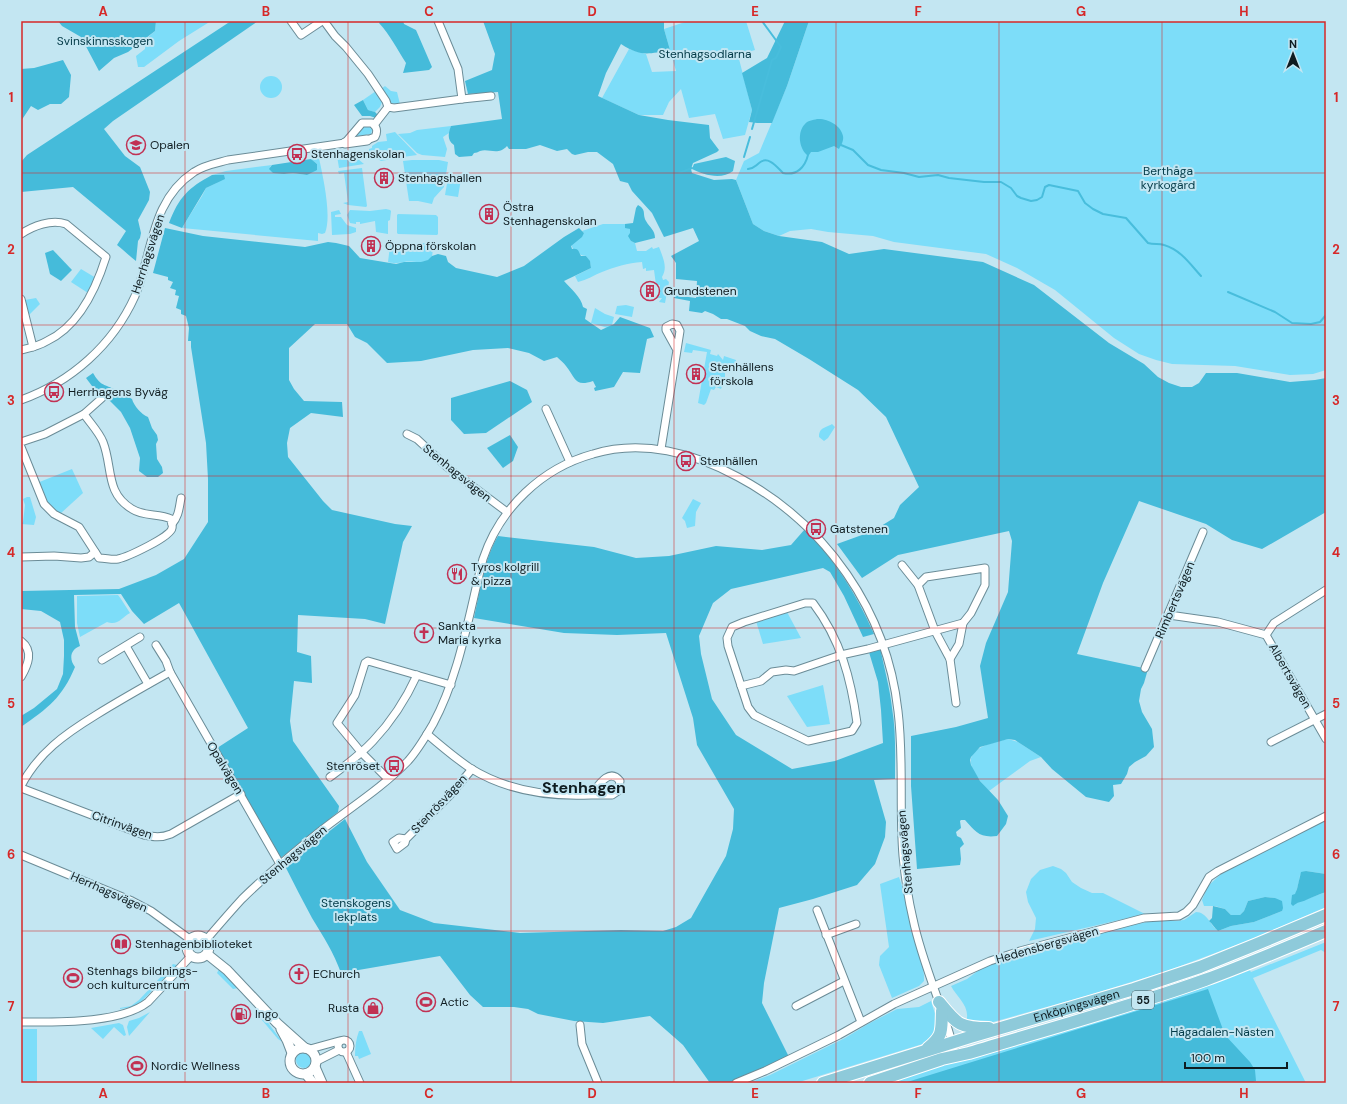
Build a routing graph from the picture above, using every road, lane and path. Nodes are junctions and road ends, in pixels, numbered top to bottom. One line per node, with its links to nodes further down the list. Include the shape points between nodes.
1 (291, 21): 2 (street, via 301,36)
2 (323, 21): 6 (street, via 368,74)
3 (438, 21): 5 (street, via 458,69)
4 (491, 96): 5 (street)
5 (462, 99): 6 (street)
6 (388, 107): 7 (street, Herrhagsvägen)
7 (374, 125): 8 (street, Herrhagsvägen, via 377,134); 9 (street, via 369,122 362,123)
8 (367, 140): 9 (street, Herrhagsvägen)
9 (345, 143): 16 (street, Herrhagsvägen, via 228,160 200,168 187,177 160,212 138,286 126,313 115,329 102,346 75,371 45,391)
10 (21, 234): 12 (street, via 38,225 60,222 66,224 106,257 92,291 75,319 56,336)
11 (21, 299): 12 (street)
12 (33, 346): 13 (street)
13 (21, 350)
14 (677, 350): 22 (street)
15 (102, 398): 18 (street)
16 (21, 400)
17 (546, 408): 23 (street)
18 (84, 414): 20 (street, via 45,434); 26 (street, via 102,440 112,484 120,499 133,510 142,514 166,517 171,519)
19 (407, 434): 25 (street, Stenhagsvägen, via 417,439 448,467)
20 (21, 442)
21 (21, 447): 28 (street, via 44,504 54,514 79,527)
22 (661, 449): 23 (street, Stenhagsvägen, via 612,450); 40 (street, Stenhagsvägen, via 731,473 784,506 821,540 835,557 856,589)
23 (570, 462): 25 (street, Stenhagsvägen, via 534,484)
24 (181, 498): 26 (street, via 179,512)
25 (507, 512): 50 (street, Stenhagsvägen, via 487,544 482,558)
26 (172, 524): 28 (street, via 170,533 124,558 100,558)
27 (1204, 532): 33 (street, Rimbertsvägen)
28 (95, 552): 29 (street, via 89,557 81,558)
29 (21, 557)
30 (902, 565): 31 (street)
31 (918, 585): 34 (street, via 926,577 985,568 985,585); 35 (street)
32 (1326, 590): 36 (street, via 1274,624)
33 (1169, 615): 36 (street, via 1218,622); 45 (street, Rimbertsvägen)
34 (963, 623): 35 (street); 43 (street, via 959,644)
35 (935, 631): 40 (street); 43 (street)
36 (1266, 635): 54 (street, Albertsvägen)
37 (140, 637): 41 (street)
38 (21, 641): 48 (street, via 28,649 29,657)
39 (156, 645): 46 (street, Opalvägen)
40 (884, 645): 42 (street); 79 (street, Stenhagsvägen, via 898,710 902,835 907,886 913,919)
41 (126, 646): 44 (street); 49 (street)
42 (841, 655): 51 (street, via 794,671 772,672 761,681); 51 (street, via 834,635 813,603 786,608 732,627 727,638 728,646); 51 (street, via 850,679 857,723 852,731 808,741 754,714 748,707)
43 (950, 658): 52 (street)
44 (102, 660)
45 (1145, 668)
46 (170, 672): 49 (street); 63 (street, Opalvägen)
47 (417, 675): 50 (street); 58 (street, via 393,717); 58 (street, via 365,663 355,695 337,723)
48 (21, 677)
49 (148, 684): 62 (street, via 62,737 39,758)
50 (451, 685): 55 (street, Stenhagsvägen)
51 (741, 686)
52 (956, 703)
53 (1326, 714): 54 (street)
54 (1316, 720): 56 (street, Albertsvägen); 57 (street)
55 (426, 734): 59 (street, Stenrösvägen); 61 (street, Stenhagsvägen, via 408,761)
56 (1326, 739)
57 (1271, 742)
58 (361, 752): 60 (street); 61 (street)
59 (472, 769): 64 (street, Stenrösvägen, via 505,785 528,791 551,795); 66 (street, Stenrösvägen)
60 (330, 777)
61 (388, 780): 68 (street, Stenhagsvägen)
62 (21, 787): 63 (street, Citrinvägen, via 156,838 171,834)
63 (241, 794): 68 (street, Opalvägen)
64 (591, 795)
65 (1326, 816): 79 (street, Hedensbergsvägen, via 1209,877 1193,905 1179,916 1144,918 1020,951 990,961)
66 (406, 839)
67 (21, 855): 74 (street, Herrhagsvägen, via 132,900)
68 (280, 864): 75 (street, Stenhagsvägen, via 242,899)
69 (817, 910): 73 (street)
70 (1326, 915): 86 (main road, Enköpingsvägen / 55, via 1200,967)
71 (856, 924): 73 (street)
72 (1326, 931): 93 (main road, Enköpingsvägen / 55, via 1204,980)
73 (826, 935): 78 (street)
74 (191, 940): 75 (street, via 200,937); 77 (street, via 188,946)
75 (206, 940): 76 (street, via 209,948)
76 (207, 954): 77 (street, via 199,958); 84 (street, via 227,970)
77 (192, 956): 82 (street, via 140,1008 118,1015 82,1020)
78 (844, 981): 80 (street); 83 (street)
79 (934, 986): 81 (street, Stenhagsvägen); 83 (street, Hedensbergsvägen)
80 (796, 1006)
81 (941, 1006): 86 (main road, via 961,1025); 88 (street, Stenhagsvägen); 91 (main road, via 940,1035)
82 (21, 1022)
83 (861, 1022): 100 (street, Hedensbergsvägen, via 839,1035)
84 (278, 1023): 89 (street); 92 (street)
85 (580, 1025): 99 (street, via 582,1044)
86 (1002, 1028): 88 (main road, Enköpingsvägen / 55)
87 (339, 1041): 89 (street); 90 (street, via 338,1045); 90 (street, via 349,1042 349,1049)
88 (952, 1042): 91 (main road, Enköpingsvägen / 55); 93 (street, Stenhagsvägen)
89 (308, 1049): 92 (street, via 296,1049); 94 (street, via 315,1055)
90 (343, 1051): 94 (street); 98 (street)
91 (925, 1051): 101 (main road, Enköpingsvägen / 55)
92 (292, 1053): 95 (street, via 289,1062 293,1070 298,1074)
93 (956, 1055): 102 (main road, Enköpingsvägen / 55)
94 (316, 1064): 95 (street, via 312,1071); 97 (street)
95 (306, 1074): 96 (street)
96 (313, 1083)
97 (322, 1083)
98 (360, 1083)
99 (598, 1083)
100 (736, 1083)
101 (823, 1083)
102 (870, 1083)

